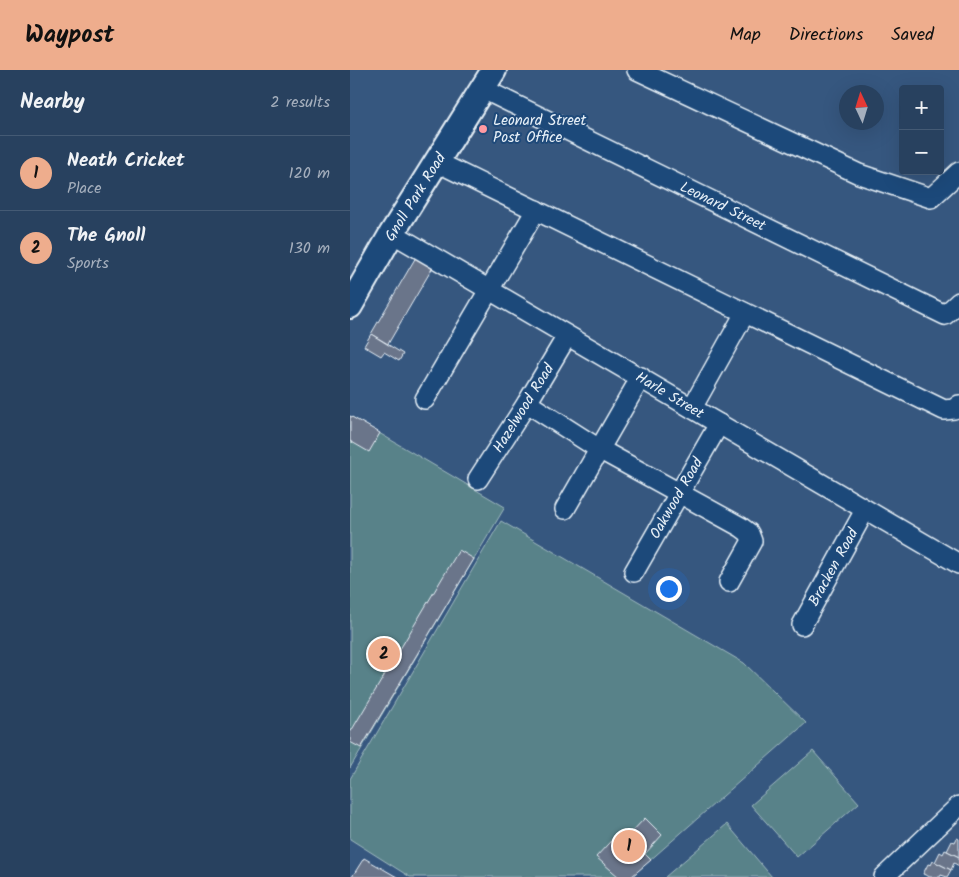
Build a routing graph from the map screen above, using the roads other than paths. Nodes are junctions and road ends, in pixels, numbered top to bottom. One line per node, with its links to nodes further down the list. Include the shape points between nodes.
1 (637, 70): 4 (street, via 859,174 931,198)
2 (488, 79): 3 (main road, Gnoll Park Road); 9 (street, Leonard Street, via 945,315)
3 (436, 162): 5 (street); 6 (main road, Gnoll Park Road)
4 (959, 172)
5 (536, 210): 7 (street); 10 (street)
6 (392, 234): 7 (street, Harle Street); 8 (main road, Gnoll Park Road)
7 (488, 290): 11 (street, Harle Street); 13 (street)
8 (354, 291)
9 (959, 302)
10 (745, 313): 15 (street, via 944,410 950,411); 16 (street)
11 (567, 336): 12 (street, Harle Street); 14 (street, Hazelwood Road)
12 (641, 378): 16 (street, Harle Street); 18 (street)
13 (425, 399)
14 (527, 403): 18 (street); 19 (street, Hazelwood Road)
15 (959, 405)
16 (692, 408): 17 (street, Harle Street)
17 (719, 424): 20 (street, Oakwood Road); 22 (street, Harle Street)
18 (598, 449): 20 (street); 21 (street)
19 (478, 479)
20 (679, 493): 24 (street, Oakwood Road); 25 (street, via 749,533 752,541)
21 (565, 508)
22 (865, 510): 23 (street, Harle Street); 26 (street, Bracken Road)
23 (955, 556)
24 (634, 572)
25 (729, 582)
26 (802, 625)
27 (959, 806): 28 (street)
28 (884, 877)

